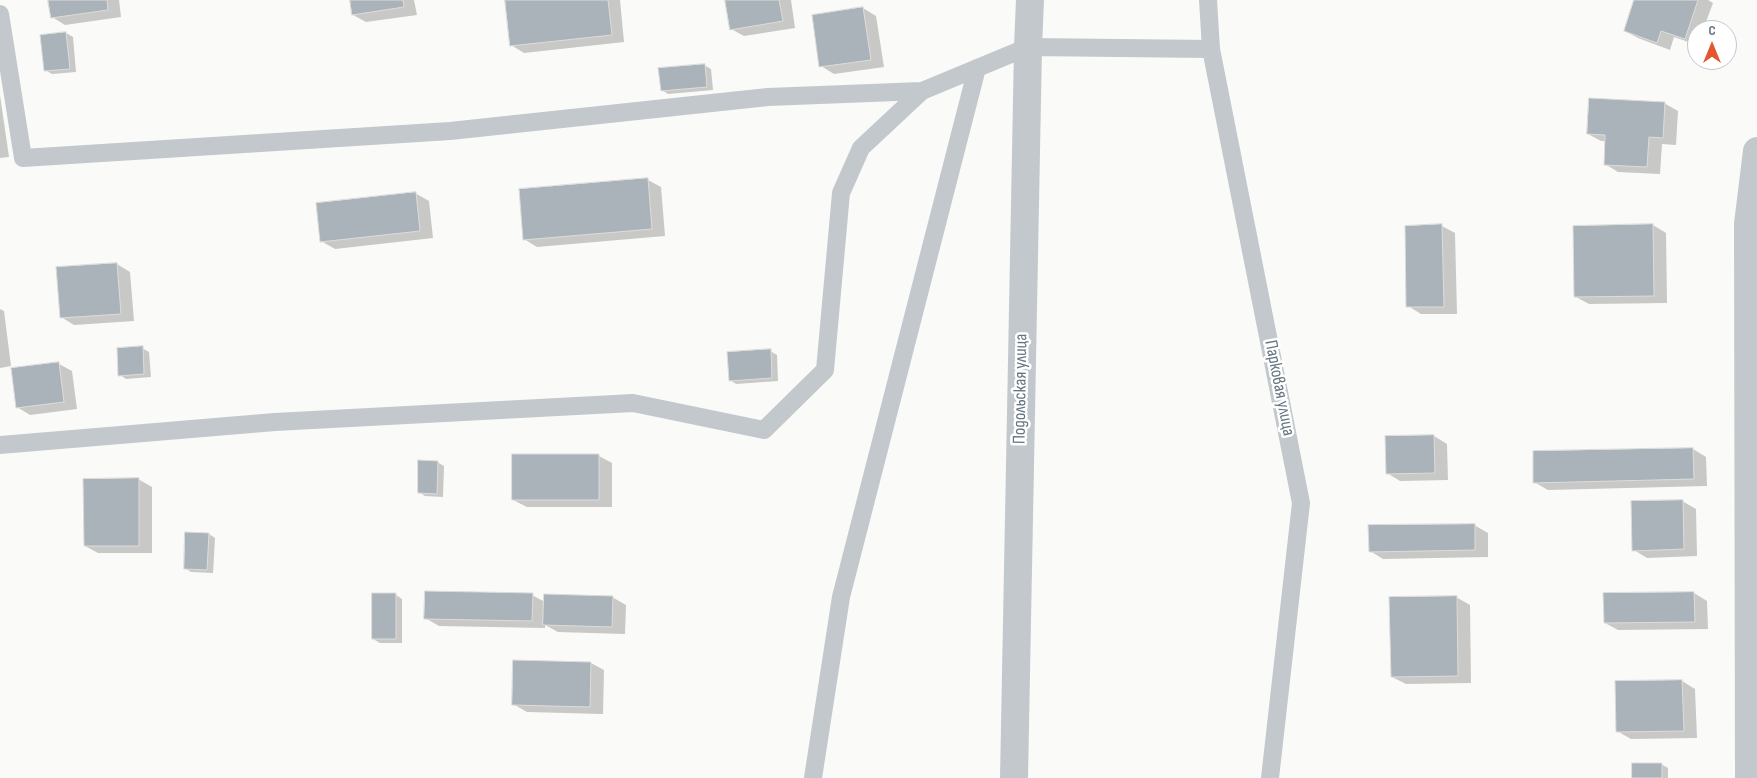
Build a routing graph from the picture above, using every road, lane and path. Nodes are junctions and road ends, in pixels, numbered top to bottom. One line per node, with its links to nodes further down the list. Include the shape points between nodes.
1 (1030, 0): 4 (street, Подольская улица)
2 (1208, 0): 5 (lane, Парковая улица)
3 (0, 14): 7 (lane, via 23,158 450,131 768,97)
4 (1028, 47): 5 (lane); 6 (lane); 11 (street, Подольская улица)
5 (1211, 49): 12 (lane, Парковая улица, via 1301,503)
6 (977, 68): 7 (lane); 10 (lane, via 841,596)
7 (922, 91): 9 (lane, via 862,148 841,193 825,370 764,430 633,403 275,422)
8 (1757, 151): 13 (street, via 1748,224)
9 (0, 445)
10 (814, 778)
11 (1014, 778)
12 (1270, 778)
13 (1749, 778)

